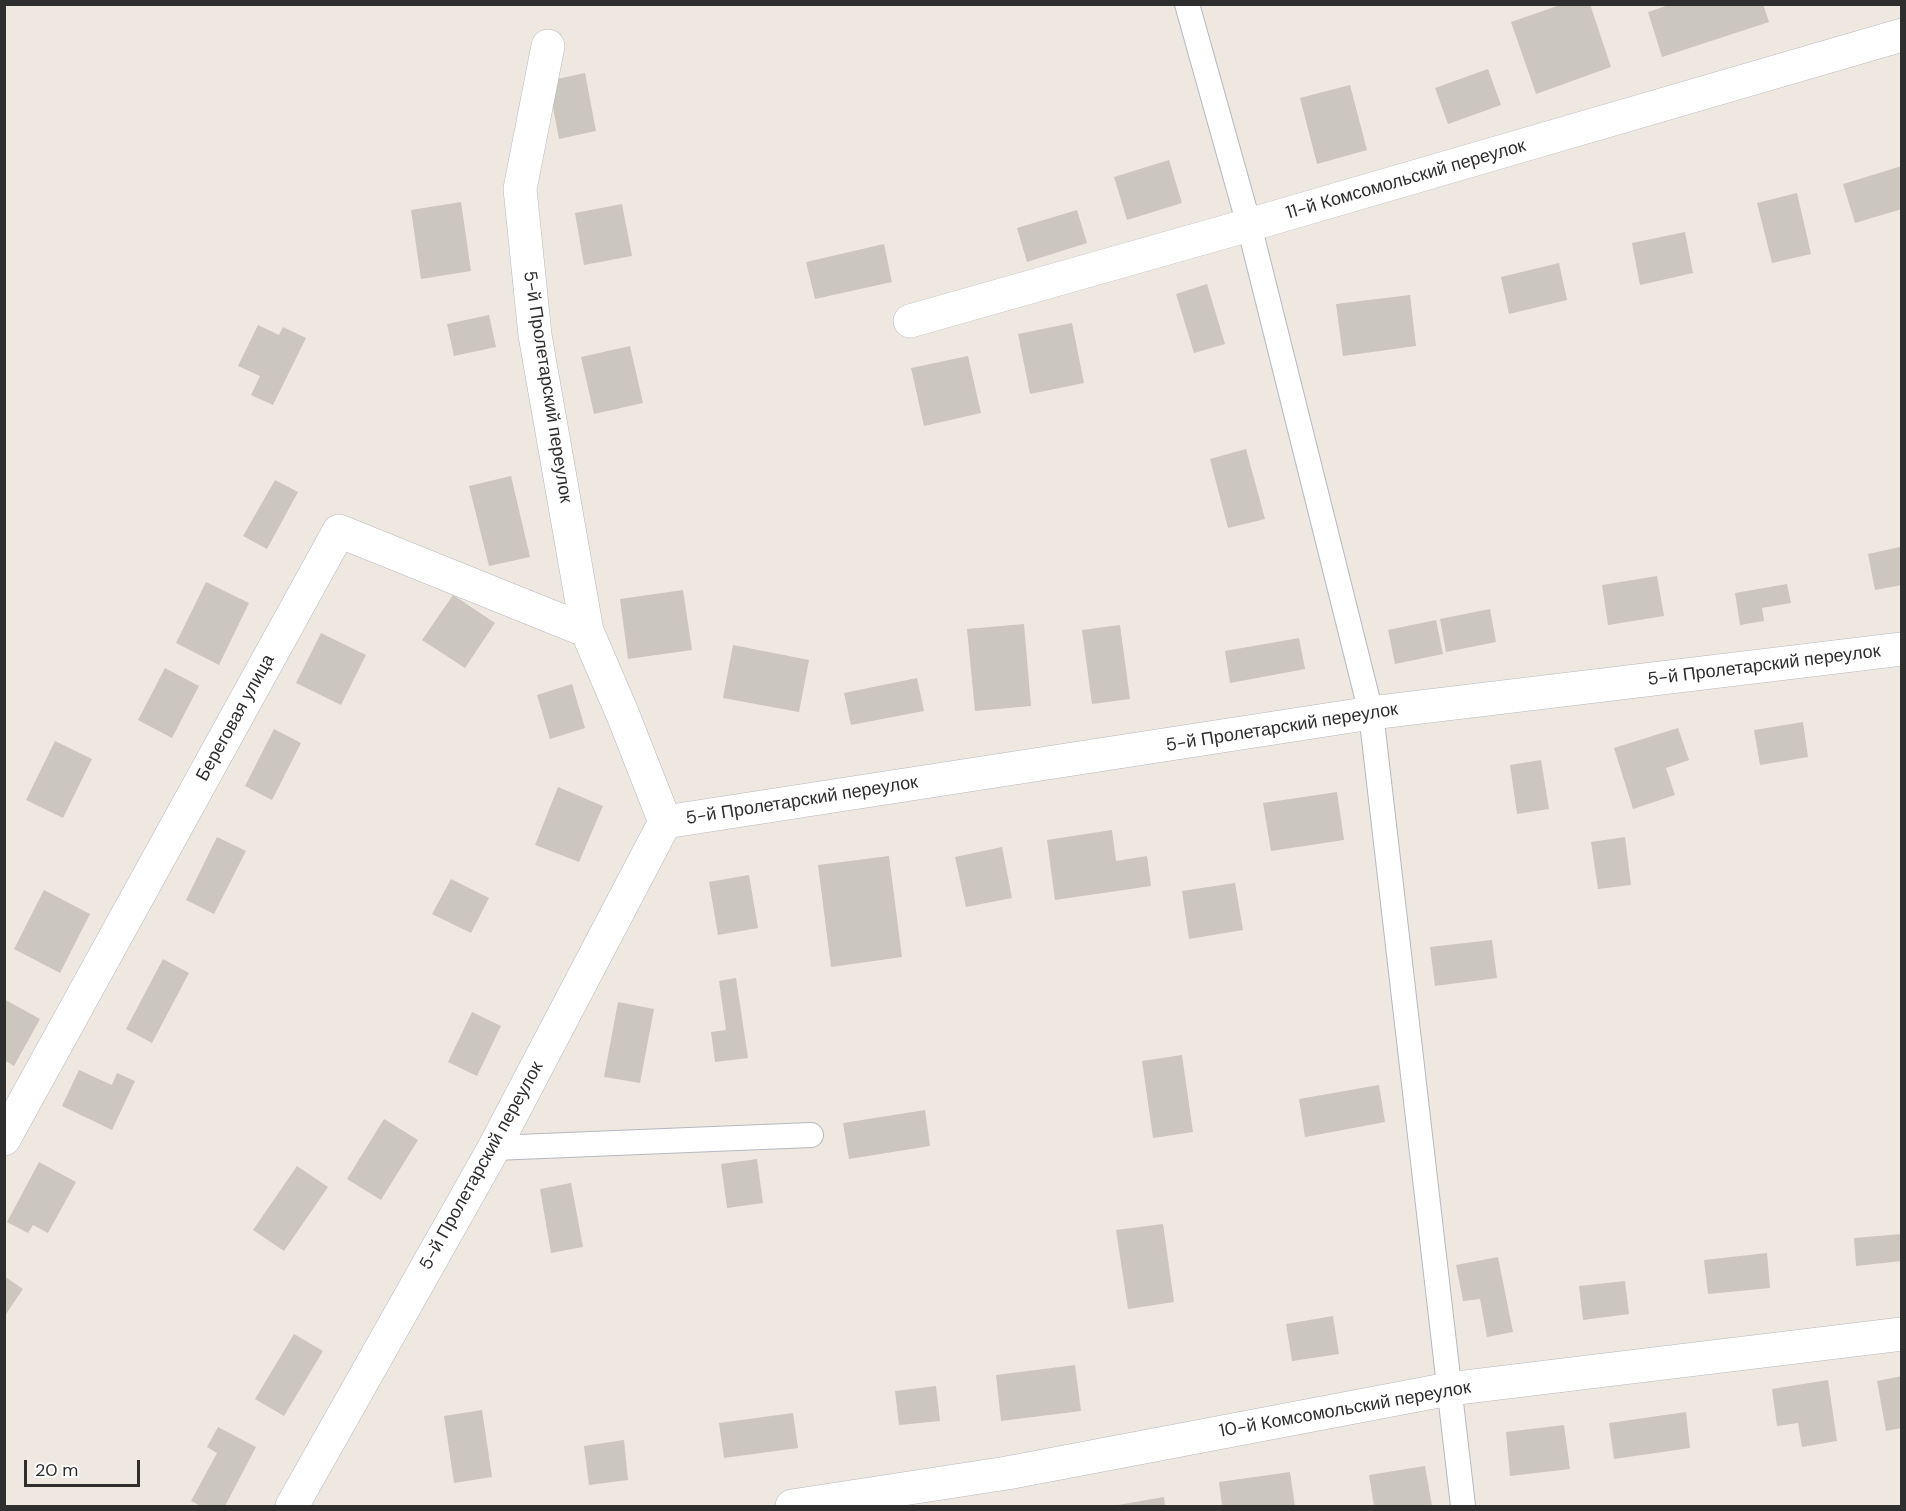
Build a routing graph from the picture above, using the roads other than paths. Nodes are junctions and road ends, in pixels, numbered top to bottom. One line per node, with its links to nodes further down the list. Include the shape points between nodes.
1 (1187, 4): 4 (lane)
2 (1902, 35): 4 (street, 11-й Комсомольский переулок)
3 (548, 46): 6 (street, 5-й Пролетарский переулок, via 520,189 535,335)
4 (1249, 225): 5 (street, 11-й Комсомольский переулок); 8 (lane)
5 (910, 321)
6 (587, 631): 9 (street, 5-й Пролетарский переулок); 11 (street, Береговая улица, via 339,531)
7 (1902, 649): 8 (street, 5-й Пролетарский переулок)
8 (1371, 713): 9 (street, 5-й Пролетарский переулок); 14 (lane)
9 (664, 822): 12 (street, 5-й Пролетарский переулок)
10 (811, 1135): 12 (lane)
11 (4, 1139)
12 (494, 1148): 15 (street, 5-й Пролетарский переулок)
13 (1902, 1334): 14 (street, 10-й Комсомольский переулок)
14 (1449, 1389): 16 (street, 10-й Комсомольский переулок, via 1007,1473); 17 (lane)
15 (292, 1506)
16 (792, 1506)
17 (1464, 1506)

